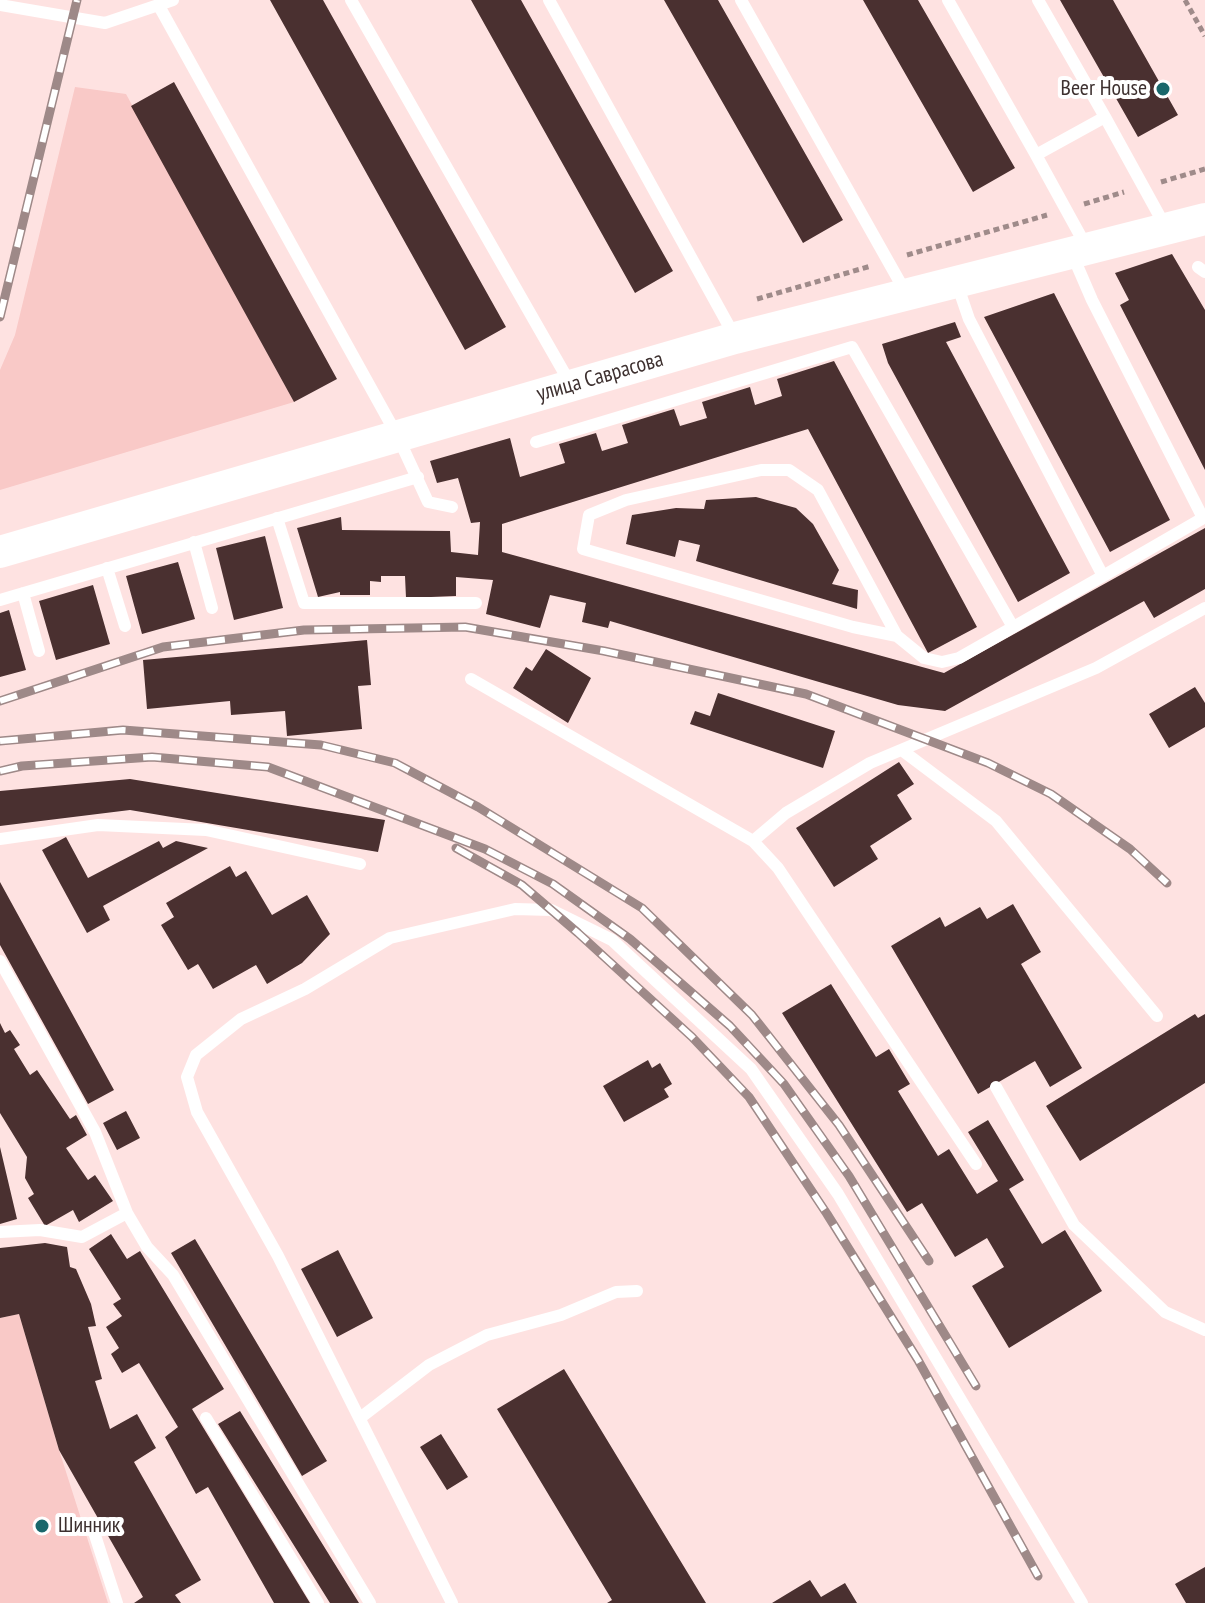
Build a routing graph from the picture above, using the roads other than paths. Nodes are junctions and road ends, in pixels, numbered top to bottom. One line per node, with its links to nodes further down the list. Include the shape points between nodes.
1 (173, 0): 8 (lane)
2 (351, 0): 17 (lane)
3 (549, 0): 16 (lane)
4 (741, 0): 15 (lane)
5 (948, 0): 10 (lane)
6 (1038, 0): 9 (lane)
7 (0, 5): 8 (lane, via 105,23)
8 (159, 6): 18 (lane)
9 (1105, 117): 10 (lane); 12 (lane)
10 (1036, 155): 13 (lane)
11 (1205, 219): 12 (street, улица Саврасова)
12 (1166, 228): 13 (street, улица Саврасова)
13 (1079, 250): 14 (street, улица Саврасова); 23 (lane, via 1092,300)
14 (956, 281): 15 (street, улица Саврасова); 27 (lane, via 969,319)
15 (906, 293): 16 (street, улица Саврасова)
16 (735, 338): 17 (street, улица Саврасова)
17 (571, 385): 18 (street, улица Саврасова)
18 (398, 437): 20 (lane); 25 (street, улица Саврасова)
19 (536, 442): 34 (lane, via 852,347)
20 (418, 477): 21 (lane, via 428,502); 22 (lane)
21 (452, 507)
22 (277, 518): 24 (lane); 30 (lane, via 304,603)
23 (1204, 518): 27 (lane)
24 (194, 542): 26 (lane); 31 (lane)
25 (0, 552)
26 (107, 568): 28 (lane); 33 (lane)
27 (1103, 576): 34 (lane)
28 (23, 593): 29 (lane); 36 (lane)
29 (0, 600)
30 (476, 603)
31 (212, 608)
32 (1205, 608): 38 (lane, via 1096,668)
33 (125, 626)
34 (1013, 627): 35 (lane, via 942,662 924,658)
35 (897, 636): 35 (lane, via 818,490 789,470 761,470 626,500 589,515 583,549)
36 (39, 651)
37 (471, 679): 40 (lane)
38 (903, 751): 40 (lane, via 870,763 786,813); 43 (lane, via 996,821)
39 (0, 839): 41 (lane, via 98,825 206,830)
40 (753, 841): 45 (lane, via 778,868)
41 (360, 864)
42 (0, 961): 46 (lane, via 95,1132)
43 (1157, 1016)
44 (996, 1087): 49 (lane, via 1074,1225 1165,1312)
45 (976, 1164)
46 (127, 1213): 47 (lane, via 82,1237 40,1230); 55 (lane, via 147,1247 173,1275)
47 (0, 1232)
48 (637, 1291): 51 (lane, via 616,1292 561,1315 487,1335 429,1365)
49 (1205, 1330)
50 (206, 1418): 54 (lane)
51 (360, 1418): 56 (lane); 57 (lane, via 197,1112 187,1077 196,1055 241,1019 305,989 390,938 515,909 551,910 612,940 751,1069 838,1194)
52 (92, 1526): 53 (lane)
53 (117, 1603)
54 (318, 1603)
55 (370, 1603)
56 (452, 1603)
57 (1082, 1603)

